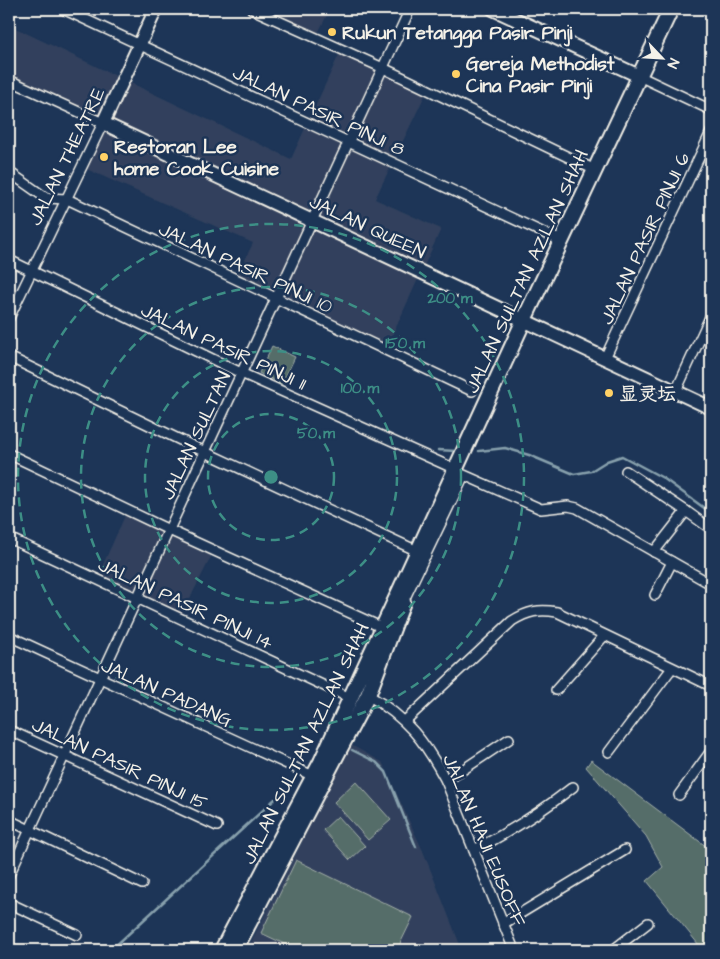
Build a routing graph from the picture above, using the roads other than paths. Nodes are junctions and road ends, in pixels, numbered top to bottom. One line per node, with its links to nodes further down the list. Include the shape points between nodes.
1 (63, 9): 7 (street, JALAN PASIR PINJI 8)
2 (156, 9): 7 (main road, JALAN THEATRE)
3 (252, 9): 8 (street)
4 (410, 9): 8 (street, JALAN SULTAN)
5 (493, 9): 9 (main road)
6 (671, 9): 9 (main road, JALAN SULTAN AZLAN SHAH)
7 (140, 45): 12 (main road, JALAN THEATRE); 14 (street, JALAN PASIR PINJI 8)
8 (383, 68): 14 (street, JALAN SULTAN); 15 (street)
9 (638, 76): 11 (street); 15 (main road, JALAN SULTAN AZLAN SHAH)
10 (9, 80): 12 (street, JALAN QUEEN)
11 (711, 110)
12 (103, 123): 17 (street, JALAN THEATRE); 18 (main road, JALAN QUEEN)
13 (711, 132): 27 (street, JALAN PASIR PINJI 6)
14 (349, 142): 18 (street, JALAN SULTAN); 19 (street, JALAN PASIR PINJI 8)
15 (595, 170): 19 (main road, JALAN SULTAN AZLAN SHAH)
16 (9, 172): 17 (street, JALAN PASIR PINJI 10, via 46,198)
17 (67, 199): 21 (street, JALAN THEATRE); 22 (street, JALAN PASIR PINJI 10)
18 (312, 221): 22 (street, JALAN SULTAN); 25 (main road, JALAN QUEEN)
19 (561, 241): 25 (main road, JALAN SULTAN AZLAN SHAH)
20 (9, 260): 21 (street, JALAN PASIR PINJI 11)
21 (32, 271): 24 (street, JALAN THEATRE); 28 (street, JALAN PASIR PINJI 11)
22 (276, 299): 28 (street, JALAN SULTAN); 29 (street, JALAN PASIR PINJI 10)
23 (711, 316): 30 (street)
24 (9, 318)
25 (524, 320): 27 (main road, JALAN QUEEN); 34 (main road, JALAN SULTAN AZLAN SHAH)
26 (9, 358): 32 (street)
27 (606, 358): 30 (main road, JALAN QUEEN)
28 (241, 373): 32 (street, JALAN SULTAN); 34 (street, JALAN PASIR PINJI 11)
29 (472, 391)
30 (676, 391): 31 (main road, JALAN QUEEN)
31 (711, 408)
32 (205, 452): 38 (street, JALAN SULTAN); 41 (street)
33 (9, 454): 38 (street)
34 (455, 469): 41 (main road, JALAN SULTAN AZLAN SHAH)
35 (626, 471): 36 (street)
36 (686, 511): 37 (street); 40 (street)
37 (711, 529)
38 (169, 530): 45 (street, JALAN SULTAN); 46 (street)
39 (9, 538): 45 (street, JALAN PASIR PINJI 14)
40 (654, 552): 41 (street, via 577,508 568,506 551,510 530,506 464,475); 42 (street)
41 (422, 553): 46 (main road, JALAN SULTAN AZLAN SHAH); 53 (main road, JALAN SULTAN AZLAN SHAH)
42 (672, 562): 43 (street); 44 (street)
43 (711, 584)
44 (655, 595)
45 (138, 597): 50 (street, JALAN SULTAN); 54 (street, JALAN PASIR PINJI 14)
46 (382, 628): 53 (main road, via 380,644 366,682); 54 (main road, JALAN SULTAN AZLAN SHAH)
47 (9, 636): 50 (street, JALAN PADANG)
48 (604, 636): 49 (street); 52 (street); 55 (street, via 557,612 541,609 525,613 512,621)
49 (672, 668): 51 (street); 59 (street)
50 (100, 679): 60 (street, JALAN SULTAN); 62 (street, JALAN PADANG)
51 (711, 686)
52 (556, 690)
53 (368, 695): 55 (street, JALAN HAJI EUSOFF); 61 (main road, via 362,695); 78 (main road, JALAN SULTAN AZLAN SHAH)
54 (350, 698): 61 (main road, JALAN SULTAN AZLAN SHAH)
55 (406, 720): 63 (street, JALAN HAJI EUSOFF, via 432,755)
56 (9, 730): 60 (street, JALAN PASIR PINJI 15)
57 (509, 739): 63 (street)
58 (711, 751): 65 (street)
59 (609, 752)
60 (64, 755): 67 (street, JALAN PASIR PINJI 15); 68 (street, JALAN SULTAN)
61 (321, 762): 62 (main road, JALAN SULTAN AZLAN SHAH)
62 (313, 776): 77 (main road, JALAN SULTAN AZLAN SHAH)
63 (446, 781): 69 (street, JALAN HAJI EUSOFF)
64 (573, 787): 69 (street, via 517,827)
65 (679, 795)
66 (9, 820): 68 (street)
67 (217, 826)
68 (30, 830): 71 (street, JALAN SULTAN); 72 (street)
69 (474, 850): 75 (street, JALAN HAJI EUSOFF)
70 (625, 850): 75 (street)
71 (9, 875)
72 (142, 884)
73 (9, 903): 76 (street)
74 (648, 923): 80 (street)
75 (503, 924): 79 (street, JALAN HAJI EUSOFF)
76 (77, 935)
77 (222, 950)
78 (235, 950)
79 (514, 950)
80 (613, 950)

